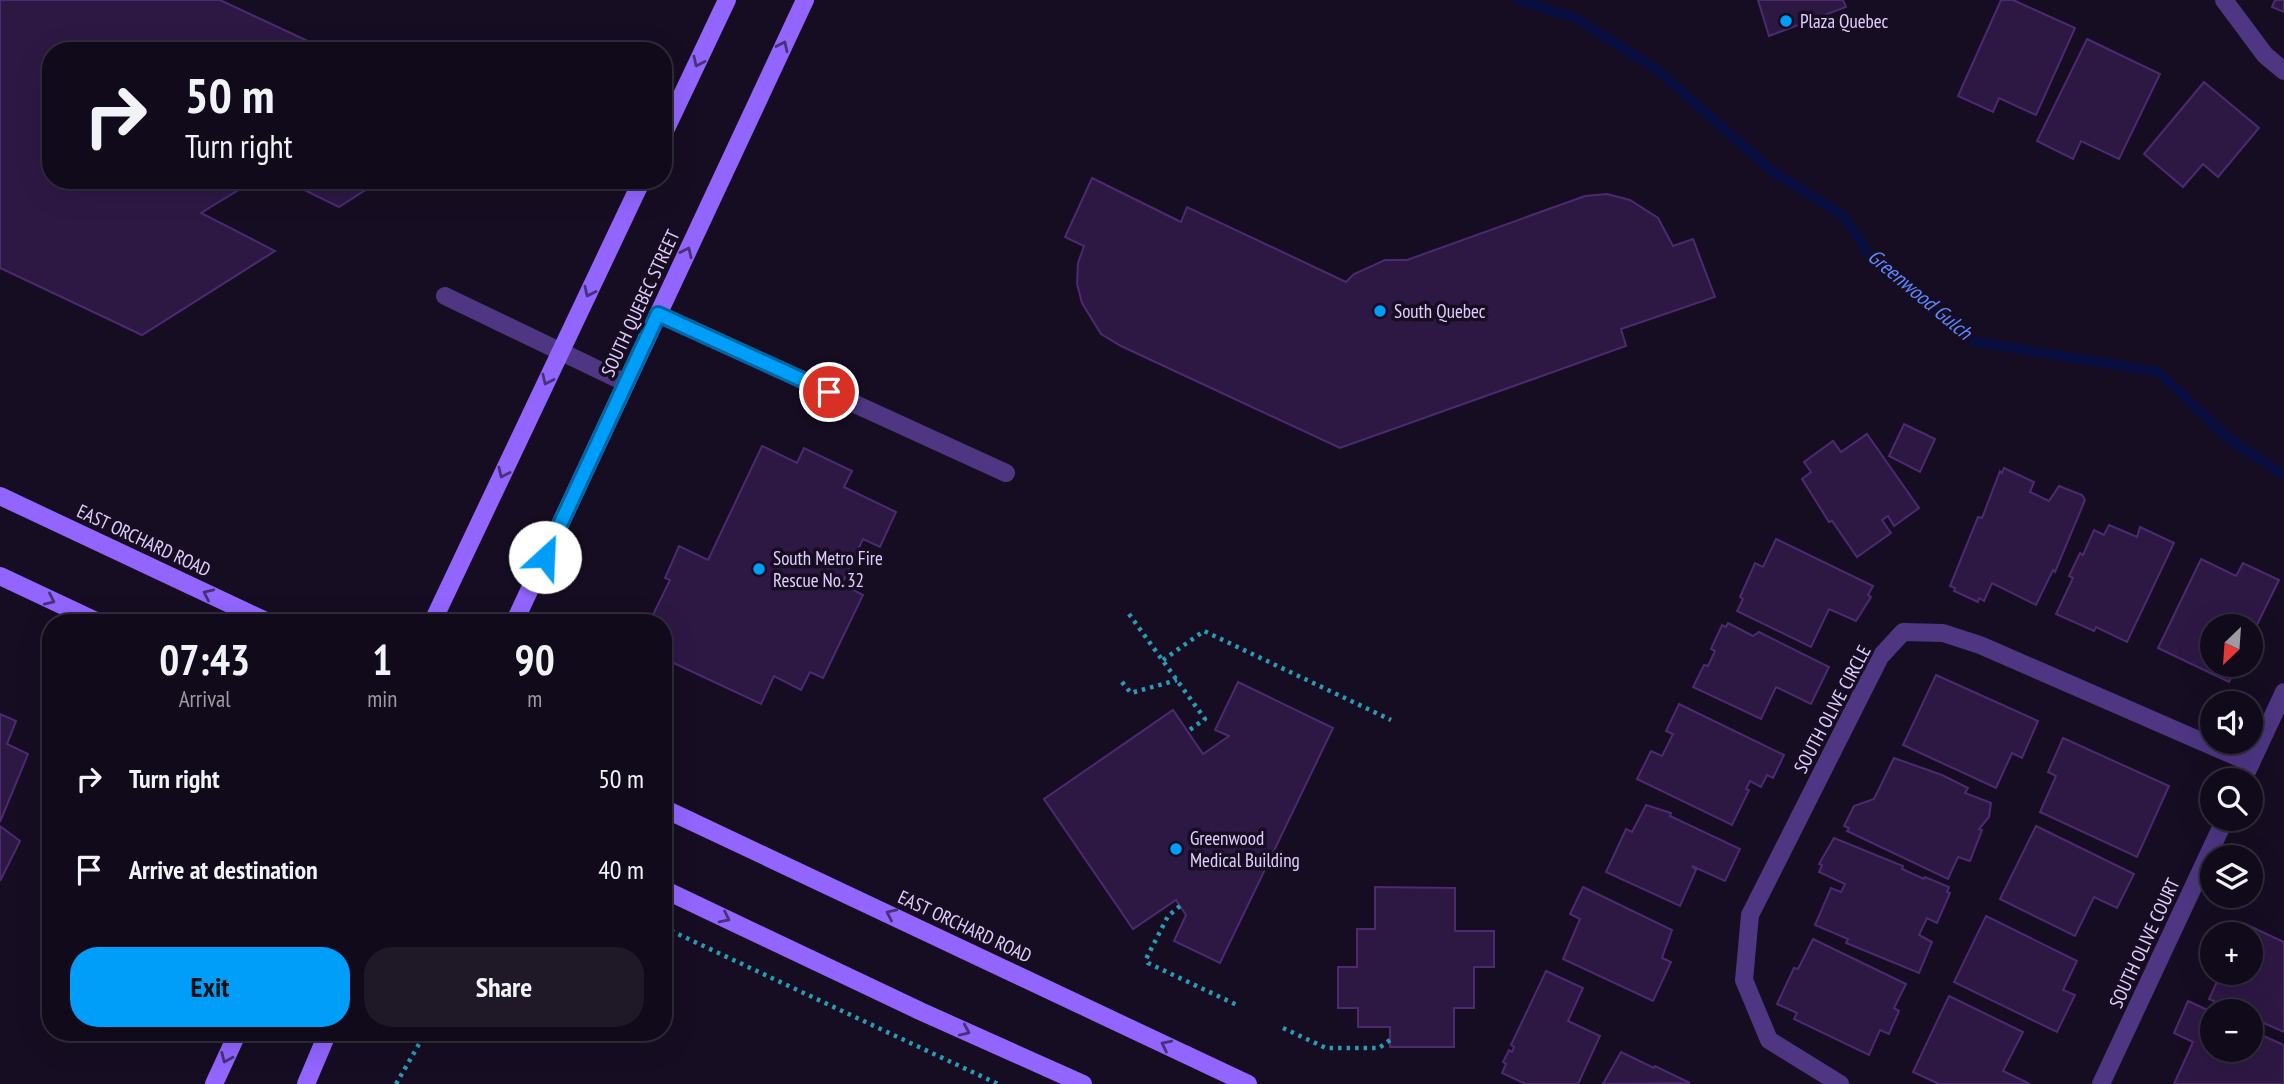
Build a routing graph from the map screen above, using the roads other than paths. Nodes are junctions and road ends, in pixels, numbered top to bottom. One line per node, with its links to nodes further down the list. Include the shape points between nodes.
1 (727, 0): 5 (main road, one-way to 5)
2 (805, 0): 8 (main road, SOUTH QUEBEC STREET, one-way to 2)
3 (2224, 0): 4 (street)
4 (2284, 71)
5 (672, 116)
6 (638, 189): 9 (main road, one-way to 9)
7 (445, 296): 9 (street)
8 (658, 314): 10 (main road, SOUTH QUEBEC STREET); 11 (street)
9 (562, 349): 10 (street); 16 (main road, one-way to 16)
10 (626, 383): 17 (main road, SOUTH QUEBEC STREET)
11 (1006, 473)
12 (0, 496): 15 (main road, EAST ORCHARD ROAD, one-way to 12)
13 (0, 576): 14 (main road, one-way to 14)
14 (81, 614)
15 (251, 614)
16 (436, 614)
17 (518, 614)
18 (2284, 692): 19 (street)
19 (2251, 763): 20 (street); 30 (street, SOUTH OLIVE CIRCLE, via 1980,645 1942,633 1903,632 1880,657 1750,915 1744,979 1769,1041)
20 (2249, 768)
21 (672, 812): 29 (main road, EAST ORCHARD ROAD, one-way to 21)
22 (2219, 831): 31 (street, SOUTH OLIVE COURT)
23 (672, 892): 28 (main road, one-way to 28)
24 (234, 1041): 26 (main road, one-way to 26)
25 (324, 1041): 27 (main road)
26 (214, 1084)
27 (306, 1084)
28 (1083, 1084)
29 (1248, 1084)
30 (1840, 1084)
31 (2101, 1084)

